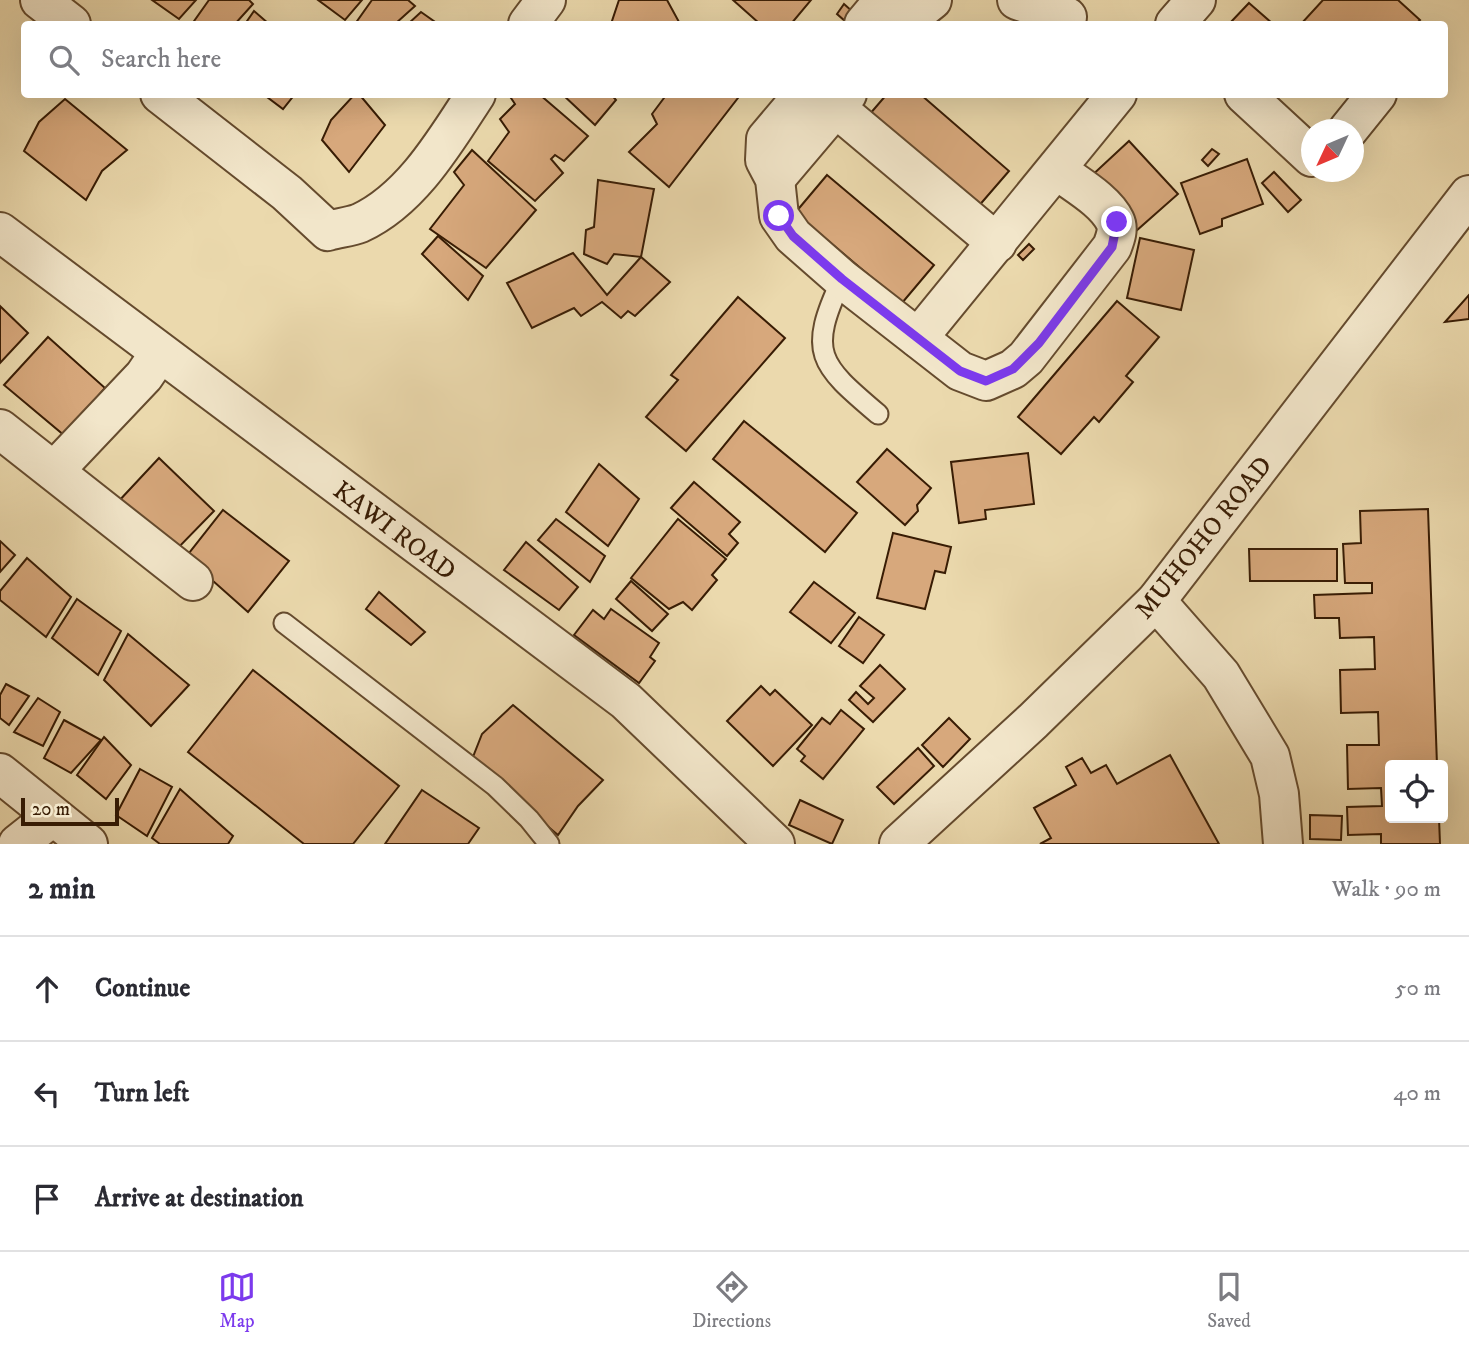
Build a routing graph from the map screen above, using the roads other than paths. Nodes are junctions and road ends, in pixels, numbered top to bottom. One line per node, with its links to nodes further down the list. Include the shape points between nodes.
1 (40, 0): 8 (street)
2 (546, 0): 9 (street)
3 (884, 0): 10 (street)
4 (932, 0): 11 (street)
5 (1017, 0): 7 (street)
6 (1196, 0): 12 (street)
7 (1063, 14)
8 (67, 21)
9 (530, 21)
10 (866, 21)
11 (906, 21)
12 (1178, 21)
13 (165, 98): 14 (street, via 328,231 359,223 390,204 438,153)
14 (473, 98)
15 (1114, 98): 21 (street)
16 (1248, 98): 20 (street)
17 (1374, 98): 19 (street)
18 (829, 99): 24 (street); 25 (street, via 766,139 765,160 775,179 779,216 793,236)
19 (1357, 119)
20 (1301, 148)
21 (1058, 170): 24 (street); 26 (street, via 1105,208 1117,222 1116,236 1039,343 1013,369 986,381 960,371)
22 (1469, 195): 32 (street, MUHOHO ROAD)
23 (0, 232): 27 (street, KAWI ROAD)
24 (997, 243): 26 (street)
25 (842, 279): 26 (street); 28 (lane, via 823,317 826,360 839,381)
26 (918, 338)
27 (159, 354): 30 (street, via 144,376); 39 (street, KAWI ROAD, via 626,701)
28 (878, 414)
29 (0, 429): 30 (street)
30 (54, 471): 31 (street)
31 (193, 581)
32 (1156, 601): 40 (street, MUHOHO ROAD); 41 (street, via 1222,675 1270,756)
33 (284, 623): 38 (lane, via 495,786)
34 (0, 772): 35 (street)
35 (52, 817): 36 (street); 37 (street)
36 (18, 844)
37 (88, 844)
38 (549, 844)
39 (775, 844)
40 (899, 844)
41 (1283, 844)

